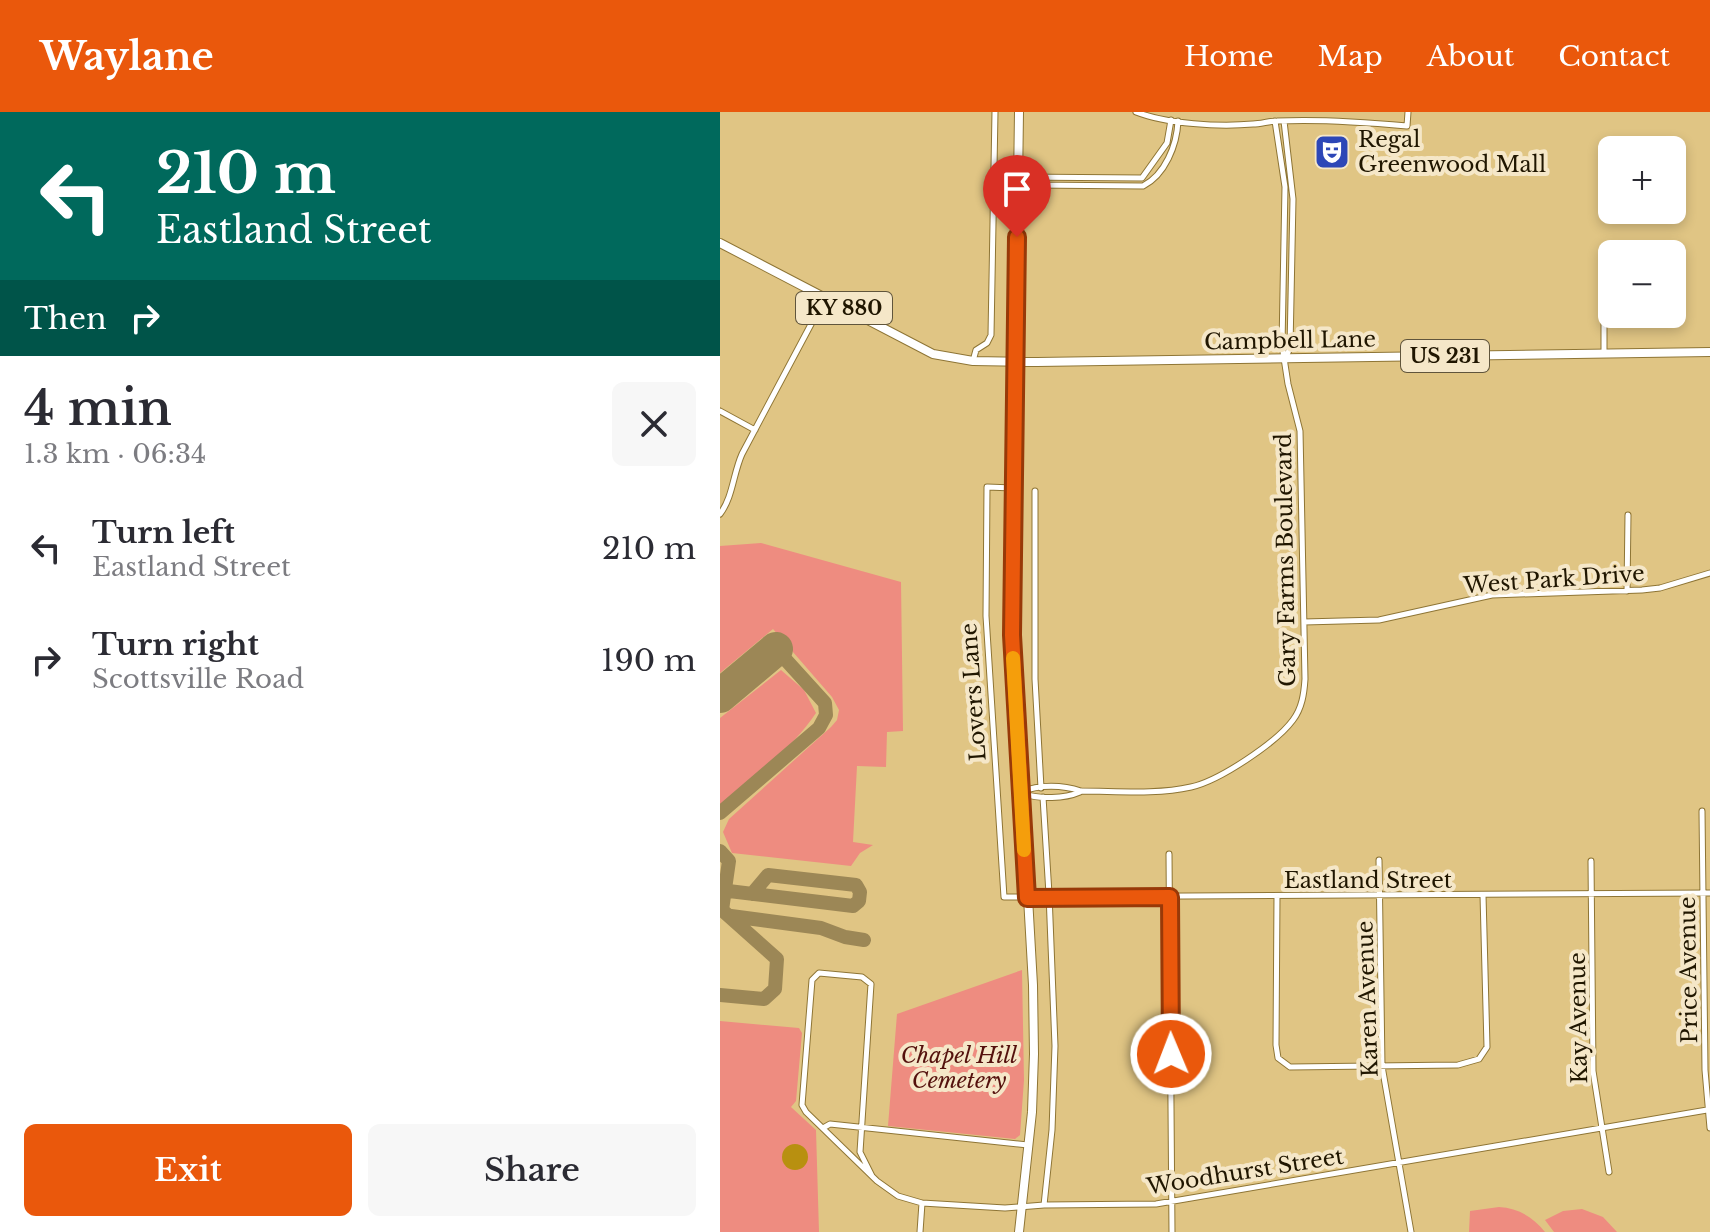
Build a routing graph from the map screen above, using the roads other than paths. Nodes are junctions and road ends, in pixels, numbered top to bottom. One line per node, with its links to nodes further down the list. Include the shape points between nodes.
1 (995, 112): 16 (street, via 991,335)
2 (1019, 112): 9 (main road)
3 (1136, 112): 5 (street)
4 (1408, 112): 6 (street, via 1407,126)
5 (1171, 120): 7 (street); 9 (street, via 1167,143 1142,178)
6 (1284, 120): 8 (street); 15 (street, via 1293,199)
7 (1178, 121): 8 (street); 9 (street, via 1172,152 1143,186)
8 (1275, 121): 15 (street, via 1285,187)
9 (1018, 180): 17 (main road)
10 (720, 243): 11 (main road, KY 880)
11 (825, 298): 16 (main road, KY 880, via 917,347); 19 (street)
12 (1604, 328): 14 (street)
13 (1710, 352): 14 (main road, Campbell Lane / US 231)
14 (1604, 354): 15 (main road, Campbell Lane / US 231)
15 (1286, 358): 17 (main road, Campbell Lane / US 231); 26 (street, Gary Farms Boulevard, via 1300,431)
16 (973, 361): 17 (main road, KY 880)
17 (1015, 362): 20 (main road)
18 (720, 411): 19 (street)
19 (755, 430): 22 (street)
20 (1013, 488): 29 (main road, via 1012,635); 41 (street, Lovers Lane, via 987,487 986,616 1004,897)
21 (1035, 491): 27 (street)
22 (720, 514)
23 (1628, 515): 25 (street)
24 (1710, 573): 25 (street, West Park Drive, via 1660,588)
25 (1627, 591): 26 (street, West Park Drive, via 1492,595 1379,620)
26 (1304, 622): 28 (street, Gary Farms Boulevard, via 1303,696 1293,720 1274,738 1219,776 1192,787)
27 (1041, 788): 28 (street, Gary Farms Boulevard); 29 (street, Gary Farms Boulevard)
28 (1081, 791): 30 (street, Gary Farms Boulevard)
29 (1020, 793): 30 (street, Gary Farms Boulevard); 41 (main road)
30 (1043, 797): 42 (street)
31 (1702, 811): 35 (street, Price Avenue)
32 (1169, 854): 40 (street)
33 (1379, 860): 37 (street, Karen Avenue)
34 (1591, 861): 36 (street, Kay Avenue)
35 (1707, 893): 36 (street, Eastland Street); 44 (street, Price Avenue)
36 (1591, 894): 38 (street, Eastland Street); 45 (street, Kay Avenue, via 1593,1071)
37 (1380, 895): 38 (street, Eastland Street); 39 (street, Eastland Street); 43 (street, Karen Avenue)
38 (1483, 895): 43 (street, via 1484,1055 1465,1064)
39 (1277, 896): 40 (street, Eastland Street); 43 (street, via 1278,1058 1290,1067)
40 (1170, 897): 42 (street, Eastland Street); 54 (street)
41 (1027, 898): 42 (street, Eastland Street); 49 (main road, via 1034,1042)
42 (1050, 898): 55 (street, via 1054,1091)
43 (1382, 1066): 50 (street, Karen Avenue)
44 (1707, 1110): 45 (street, Woodhurst Street); 48 (street, Price Avenue)
45 (1601, 1127): 50 (street, Woodhurst Street); 51 (street, Kay Avenue)
46 (823, 1128): 47 (street); 47 (street, Woodhurst Street, via 802,1103 812,980 819,973 862,977 871,984); 52 (street, Woodhurst Street)
47 (860, 1128): 49 (street); 52 (street, via 860,1152)
48 (1710, 1128)
49 (1028, 1145): 56 (main road)
50 (1398, 1162): 54 (street, Woodhurst Street); 60 (street, Karen Avenue)
51 (1609, 1172)
52 (872, 1176): 53 (street, Woodhurst Street, via 898,1196)
53 (922, 1203): 56 (street, Woodhurst Street); 57 (street)
54 (1171, 1203): 55 (street, Woodhurst Street); 59 (street)
55 (1044, 1205): 56 (street, Woodhurst Street)
56 (1022, 1208): 58 (main road)
57 (920, 1232)
58 (1019, 1232)
59 (1172, 1232)
60 (1411, 1232)

